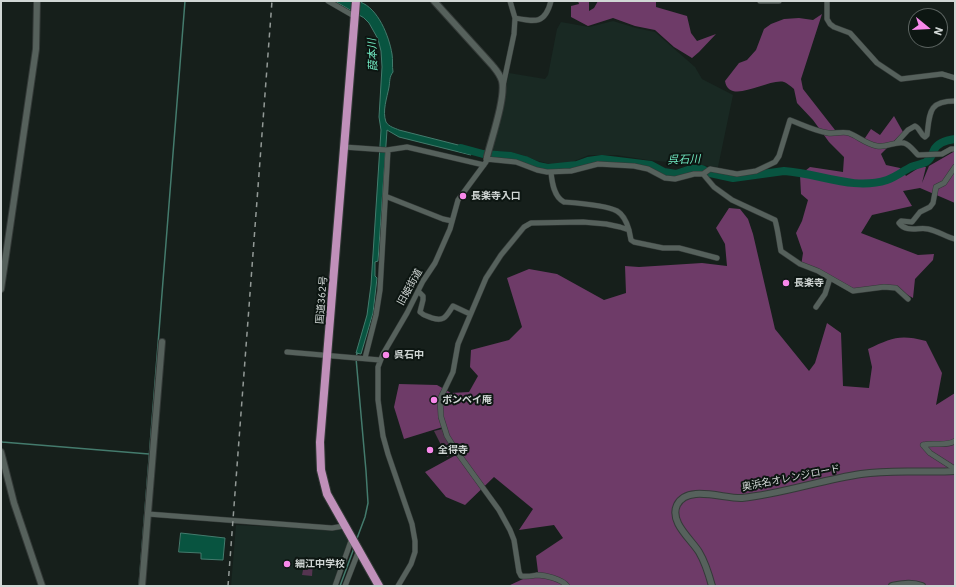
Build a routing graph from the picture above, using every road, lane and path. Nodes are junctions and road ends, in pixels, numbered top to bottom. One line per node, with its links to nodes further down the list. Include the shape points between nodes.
1 (37, 1): 30 (street, via 36,49)
2 (328, 1): 10 (street)
3 (356, 1): 10 (highway, 国道362号)
4 (434, 1): 13 (street, via 498,72)
5 (510, 1): 11 (street, 旧姫街道)
6 (551, 1): 11 (street, via 542,19 531,22)
7 (760, 1): 8 (street)
8 (779, 1)
9 (827, 1): 12 (street, via 827,18 830,24 834,28 850,33 877,63 896,76 906,79 942,74)
10 (354, 16): 16 (highway, 国道362号)
11 (515, 18): 13 (street, 旧姫街道)
12 (955, 78)
13 (503, 86): 19 (street, 旧姫街道)
14 (955, 101): 15 (street, via 942,102 930,110 925,138 915,126)
15 (897, 142): 17 (street, via 906,143 918,155 942,154); 23 (street, via 888,146 869,144 849,133 820,131 790,120 775,162 737,174 710,169)
16 (344, 147): 18 (street); 37 (highway, 国道362号)
17 (955, 148)
18 (388, 150): 20 (street, via 407,147); 24 (street)
19 (487, 156): 20 (street, 旧姫街道); 22 (street)
20 (484, 165): 25 (street, 旧姫街道, via 458,200)
21 (955, 167): 27 (street, via 944,183 936,187 930,207 920,212 912,222 899,223 905,228 928,229)
22 (551, 172): 23 (street, via 571,171 598,164 634,166 648,169 664,178 675,179); 26 (street, via 559,200 617,211 626,220)
23 (703, 173): 29 (street, via 714,187 732,200 775,220 781,251 800,264)
24 (385, 196): 25 (street); 38 (street, via 380,290)
25 (452, 221): 31 (street, 旧姫街道, via 446,241)
26 (629, 230): 28 (street, via 634,242 663,248 679,248); 34 (street, via 620,226 583,222 531,223 518,232 496,262)
27 (955, 239)
28 (717, 258)
29 (830, 278): 32 (street, via 853,291 896,288); 33 (street, via 825,294)
30 (1, 289)
31 (418, 291): 34 (street, via 423,296 420,312 423,315 439,320 444,318 453,306); 39 (street, 旧姫街道)
32 (908, 299)
33 (816, 307)
34 (470, 314): 53 (street, via 458,344 453,372 440,399 441,417 447,436 510,530 521,576 538,575 555,579)
35 (162, 342): 43 (street)
36 (287, 352): 37 (street)
37 (327, 355): 38 (street); 44 (highway, 国道362号, via 320,442 321,470 327,494)
38 (364, 358): 39 (street)
39 (380, 360): 52 (street, 旧姫街道, via 378,400 383,436 412,524 415,542 411,564)
40 (955, 441): 42 (street, via 950,444 923,445)
41 (1, 452): 47 (street, via 14,503)
42 (955, 470): 54 (street, 奥浜名オレンジロード, via 863,474 740,498 693,494 682,498 675,515 678,524 699,553)
43 (148, 514): 44 (street, via 332,528); 48 (street)
44 (344, 526): 45 (highway, 国道362号)
45 (352, 538): 46 (highway, 国道362号); 49 (street)
46 (359, 550): 50 (street); 51 (highway, 国道362号)
47 (42, 586)
48 (142, 586)
49 (335, 586)
50 (345, 586)
51 (379, 586)
52 (398, 586)
53 (567, 586)
54 (712, 586)
55 (892, 586): 56 (street, via 904,583)
56 (922, 586)

